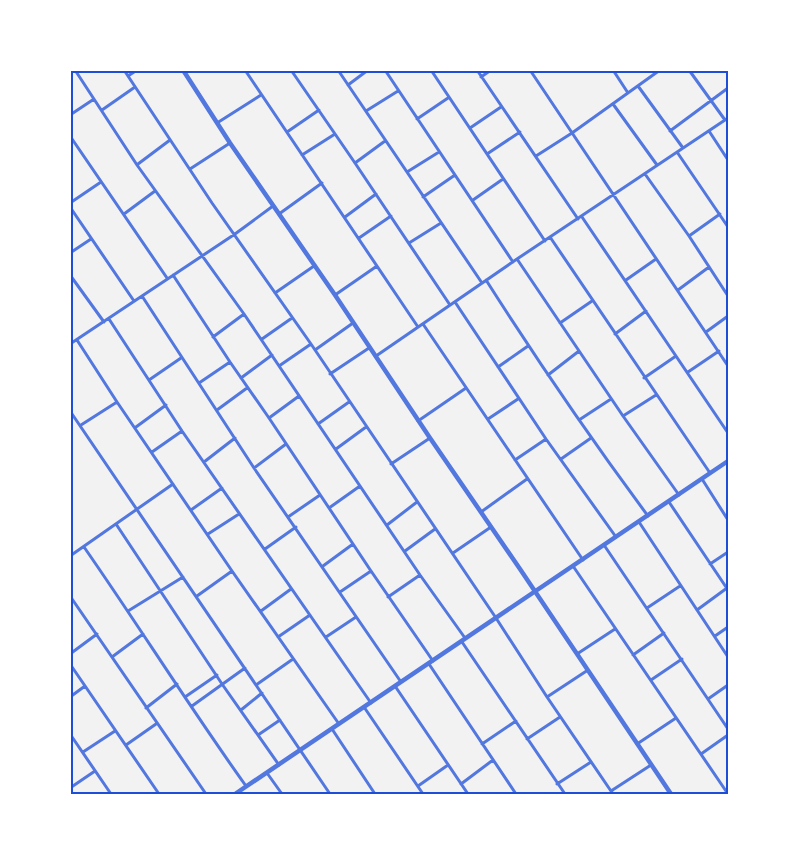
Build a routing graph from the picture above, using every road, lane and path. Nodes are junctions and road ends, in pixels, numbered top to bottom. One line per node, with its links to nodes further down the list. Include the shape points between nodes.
1 (75, 70): 28 (street)
2 (124, 70): 18 (street)
3 (137, 70): 18 (street)
4 (183, 70): 38 (street)
5 (245, 70): 26 (street)
6 (297, 70): 17 (street)
7 (338, 70): 20 (street)
8 (368, 70): 20 (street)
9 (384, 70): 24 (street)
10 (431, 70): 27 (street)
11 (477, 70): 19 (street)
12 (491, 70): 19 (street)
13 (530, 70): 44 (street)
14 (613, 70): 25 (street)
15 (660, 70): 22 (street)
16 (688, 70): 29 (street)
17 (292, 72): 33 (street)
18 (128, 76): 21 (street)
19 (482, 77): 31 (street)
20 (348, 85): 34 (street)
21 (135, 87): 32 (street); 47 (street)
22 (638, 87): 25 (street); 40 (street)
23 (729, 88): 29 (street)
24 (398, 91): 34 (street); 36 (street)
25 (628, 93): 30 (street)
26 (261, 95): 38 (street); 42 (street)
27 (448, 98): 36 (street); 39 (street)
28 (94, 99): 32 (street); 35 (street)
29 (711, 101): 37 (street); 40 (street)
30 (613, 104): 44 (street); 60 (street)
31 (501, 106): 39 (street); 43 (street)
32 (102, 110): 59 (street)
33 (319, 110): 42 (street); 45 (street)
34 (366, 111): 48 (street)
35 (70, 115)
36 (417, 119): 52 (street)
37 (727, 119): 41 (street)
38 (217, 124): 50 (street)
39 (470, 128): 54 (street)
40 (670, 131): 51 (street)
41 (708, 131): 51 (street); 57 (street)
42 (287, 132): 55 (street)
43 (519, 132): 54 (street); 56 (street)
44 (572, 133): 56 (street); 70 (street)
45 (335, 134): 55 (street); 58 (street)
46 (70, 136): 49 (street)
47 (170, 140): 59 (street); 61 (street)
48 (385, 141): 58 (street); 62 (street)
49 (72, 142): 66 (street)
50 (230, 143): 61 (street); 74 (street)
51 (683, 148): 53 (street)
52 (439, 152): 62 (street); 64 (street)
53 (677, 152): 60 (street); 76 (street)
54 (487, 154): 65 (street)
55 (303, 155): 67 (street)
56 (536, 156): 80 (street)
57 (729, 160)
58 (355, 163): 69 (street)
59 (137, 165): 68 (street)
60 (657, 165): 63 (street)
61 (190, 169): 83 (street)
62 (407, 172): 71 (street)
63 (645, 173): 70 (street); 84 (street)
64 (455, 176): 71 (street); 72 (street)
65 (504, 178): 72 (street); 88 (street)
66 (101, 182): 73 (street); 75 (street)
67 (321, 183): 77 (street); 79 (street)
68 (155, 190): 75 (street); 91 (street)
69 (376, 194): 78 (street); 79 (street)
70 (613, 195): 80 (street); 92 (street)
71 (423, 197): 81 (street)
72 (473, 200): 93 (street)
73 (70, 205): 87 (street)
74 (273, 206): 77 (street); 83 (street)
75 (124, 214): 99 (street)
76 (720, 214): 82 (street); 84 (street)
77 (278, 215): 94 (street)
78 (391, 216): 85 (street); 89 (street)
79 (345, 217): 85 (street)
80 (580, 218): 86 (street); 101 (street)
81 (441, 223): 89 (street); 102 (street)
82 (729, 227)
83 (235, 234): 91 (street); 104 (street)
84 (689, 236): 96 (street)
85 (358, 237): 95 (street)
86 (550, 237): 88 (street); 109 (street)
87 (91, 239): 90 (street); 108 (street)
88 (545, 240): 93 (street)
89 (409, 243): 111 (street)
90 (70, 253)
91 (202, 255): 98 (street); 113 (street)
92 (656, 259): 101 (street); 103 (street)
93 (515, 260): 100 (street); 118 (street)
94 (314, 266): 104 (street); 106 (street)
95 (377, 266): 106 (street); 121 (street)
96 (709, 267): 103 (street); 107 (street)
97 (70, 275): 117 (street)
98 (173, 275): 99 (street); 124 (street)
99 (168, 279): 105 (street)
100 (486, 280): 102 (street); 129 (street)
101 (626, 280): 112 (street)
102 (482, 283): 110 (street)
103 (678, 290): 122 (street)
104 (275, 293): 115 (street)
105 (142, 296): 108 (street); 137 (street)
106 (335, 296): 119 (street)
107 (729, 296)
108 (134, 301): 116 (street)
109 (592, 301): 118 (street); 123 (street)
110 (455, 302): 111 (street); 141 (street)
111 (450, 305): 120 (street)
112 (646, 311): 123 (street); 135 (street)
113 (244, 314): 124 (street); 125 (street)
114 (729, 316): 122 (street)
115 (292, 318): 125 (street); 128 (street)
116 (109, 319): 117 (street); 147 (street)
117 (104, 322): 126 (street)
118 (560, 322): 132 (street)
119 (353, 323): 130 (street); 131 (street)
120 (423, 324): 121 (street); 150 (street)
121 (418, 327): 136 (street)
122 (706, 332): 133 (street)
123 (615, 334): 146 (street)
124 (213, 337): 138 (street)
125 (261, 339): 134 (street)
126 (77, 340): 127 (street); 155 (street)
127 (70, 344)
128 (311, 344): 131 (street); 139 (street)
129 (528, 346): 141 (street); 144 (street)
130 (369, 348): 136 (street); 143 (street)
131 (315, 350): 143 (street)
132 (579, 351): 144 (street); 154 (street)
133 (719, 351): 140 (street); 142 (street)
134 (272, 355): 139 (street); 145 (street)
135 (676, 356): 142 (street); 146 (street)
136 (374, 357): 164 (street)
137 (181, 358): 147 (street); 148 (street)
138 (230, 362): 145 (street); 148 (street)
139 (279, 366): 152 (street)
140 (729, 366)
141 (498, 367): 153 (street)
142 (687, 372): 170 (street)
143 (330, 374): 156 (street)
144 (548, 375): 163 (street)
145 (241, 378): 149 (street)
146 (644, 378): 151 (street)
147 (149, 380): 157 (street)
148 (199, 383): 158 (street)
149 (247, 388): 158 (street); 161 (street)
150 (466, 388): 162 (street); 164 (street)
151 (656, 394): 160 (street); 184 (street)
152 (299, 396): 161 (street); 165 (street)
153 (518, 399): 162 (street); 174 (street)
154 (611, 399): 160 (street); 163 (street)
155 (117, 402): 166 (street); 168 (street)
156 (349, 402): 165 (street); 167 (street)
157 (166, 405): 168 (street); 169 (street)
158 (217, 410): 171 (street)
159 (70, 411): 166 (street)
160 (623, 416): 191 (street)
161 (269, 418): 175 (street)
162 (488, 419): 178 (street)
163 (579, 420): 173 (street)
164 (418, 421): 172 (street)
165 (318, 424): 176 (street)
166 (80, 425): 195 (street)
167 (366, 426): 176 (street); 182 (street)
168 (135, 428): 177 (street)
169 (182, 431): 177 (street); 181 (street)
170 (729, 434)
171 (235, 438): 181 (street); 183 (street)
172 (430, 438): 182 (street); 197 (street)
173 (591, 438): 179 (street); 199 (street)
174 (546, 439): 178 (street); 179 (street)
175 (286, 444): 183 (street); 190 (street)
176 (336, 449): 188 (street)
177 (152, 452): 187 (street)
178 (514, 460): 185 (street)
179 (561, 460): 209 (street)
180 (729, 461): 184 (street)
181 (204, 462): 189 (street)
182 (391, 464): 192 (street)
183 (254, 468): 200 (street)
184 (710, 473): 186 (street)
185 (527, 479): 197 (street); 218 (street)
186 (702, 479): 191 (street); 201 (street)
187 (173, 484): 195 (street); 196 (street)
188 (360, 486): 194 (street); 204 (street)
189 (222, 488): 196 (street); 198 (street)
190 (320, 495): 194 (street); 200 (street)
191 (679, 495): 193 (street)
192 (417, 502): 204 (street); 207 (street)
193 (669, 502): 199 (street); 219 (street)
194 (329, 508): 210 (street)
195 (136, 509): 203 (street); 225 (street)
196 (191, 510): 208 (street)
197 (481, 512): 205 (street)
198 (239, 514): 208 (street); 213 (street)
199 (648, 516): 202 (street)
200 (288, 517): 206 (street)
201 (729, 520)
202 (639, 522): 209 (street); 226 (street)
203 (116, 524): 212 (street); 229 (street)
204 (387, 525): 214 (street)
205 (491, 527): 216 (street); 231 (street)
206 (296, 528): 213 (street); 220 (street)
207 (435, 529): 214 (street); 216 (street)
208 (208, 535): 222 (street)
209 (616, 537): 211 (street)
210 (353, 544): 220 (street); 223 (street)
211 (604, 545): 218 (street); 235 (street)
212 (84, 547): 217 (street); 237 (street)
213 (264, 549): 227 (street)
214 (404, 552): 224 (street)
215 (729, 552): 219 (street)
216 (452, 554): 241 (street)
217 (70, 556)
218 (582, 560): 221 (street)
219 (710, 564): 228 (street)
220 (322, 566): 230 (street)
221 (573, 566): 231 (street); 243 (street)
222 (232, 571): 233 (street); 238 (street)
223 (371, 571): 230 (street); 234 (street)
224 (420, 575): 234 (street); 250 (street)
225 (183, 577): 229 (street); 233 (street)
226 (680, 586): 235 (street); 236 (street)
227 (291, 589): 238 (street); 239 (street)
228 (728, 589): 236 (street)
229 (160, 591): 237 (street); 262 (street)
230 (340, 592): 240 (street)
231 (536, 592): 241 (street); 252 (street)
232 (70, 596): 245 (street)
233 (196, 597): 260 (street)
234 (388, 597): 258 (street)
235 (647, 608): 244 (street)
236 (697, 610): 247 (street)
237 (128, 611): 246 (street)
238 (261, 612): 248 (street)
239 (310, 615): 248 (street); 249 (street)
240 (356, 617): 249 (street); 264 (street)
241 (496, 618): 250 (street); 274 (street)
242 (729, 627): 247 (street)
243 (615, 629): 252 (street); 253 (street)
244 (664, 633): 253 (street); 256 (street)
245 (97, 634): 251 (street); 254 (street)
246 (143, 634): 254 (street); 265 (street)
247 (715, 636): 255 (street)
248 (278, 637): 257 (street)
249 (326, 637): 276 (street)
250 (464, 640): 258 (street); 284 (street)
251 (70, 654)
252 (578, 654): 261 (street)
253 (633, 655): 263 (street)
254 (112, 657): 279 (street)
255 (729, 657)
256 (682, 659): 263 (street); 275 (street)
257 (293, 660): 267 (street); 286 (street)
258 (431, 662): 264 (street); 294 (street)
259 (70, 664): 269 (street)
260 (245, 668): 266 (street); 267 (street)
261 (588, 670): 274 (street); 295 (street)
262 (217, 675): 266 (street); 273 (street)
263 (651, 680): 282 (street)
264 (401, 682): 270 (street)
265 (177, 684): 273 (street); 279 (street)
266 (222, 684): 277 (street); 280 (street)
267 (256, 685): 271 (street)
268 (729, 685): 275 (street)
269 (85, 686): 272 (street); 289 (street)
270 (395, 686): 276 (street); 303 (street)
271 (262, 693): 280 (street); 283 (street)
272 (70, 697)
273 (185, 697): 277 (street)
274 (547, 697): 281 (street)
275 (708, 699): 288 (street)
276 (371, 703): 278 (street)
277 (192, 706): 310 (street)
278 (364, 707): 286 (street); 309 (street)
279 (146, 708): 285 (street)
280 (241, 710): 291 (street)
281 (561, 717): 293 (street); 301 (street)
282 (676, 718): 295 (street); 299 (street)
283 (280, 720): 291 (street); 297 (street)
284 (516, 721): 293 (street); 294 (street)
285 (156, 724): 296 (street); 316 (street)
286 (339, 724): 287 (street)
287 (332, 729): 297 (street); 319 (street)
288 (729, 729)
289 (115, 731): 296 (street); 298 (street)
290 (70, 734): 298 (street)
291 (258, 735): 302 (street)
292 (729, 735): 299 (street)
293 (528, 739): 308 (street)
294 (482, 744): 300 (street)
295 (637, 744): 304 (street)
296 (126, 745): 315 (street)
297 (301, 750): 302 (street); 318 (street)
298 (83, 752): 305 (street)
299 (701, 754): 325 (street)
300 (493, 760): 307 (street); 322 (street)
301 (591, 762): 308 (street); 312 (street)
302 (279, 765): 306 (street)
303 (448, 765): 307 (street); 309 (street)
304 (651, 765): 312 (street); 324 (street)
305 (95, 771): 311 (street); 314 (street)
306 (267, 773): 310 (street); 317 (street)
307 (461, 784): 321 (street)
308 (558, 784): 323 (street)
309 (417, 786): 320 (street)
310 (247, 787): 313 (street)
311 (70, 788)
312 (612, 793)
313 (237, 794)
314 (111, 795)
315 (159, 795)
316 (206, 795)
317 (282, 795)
318 (330, 795)
319 (375, 795)
320 (423, 795)
321 (468, 795)
322 (516, 795)
323 (565, 795)
324 (671, 795)
325 (728, 795)

